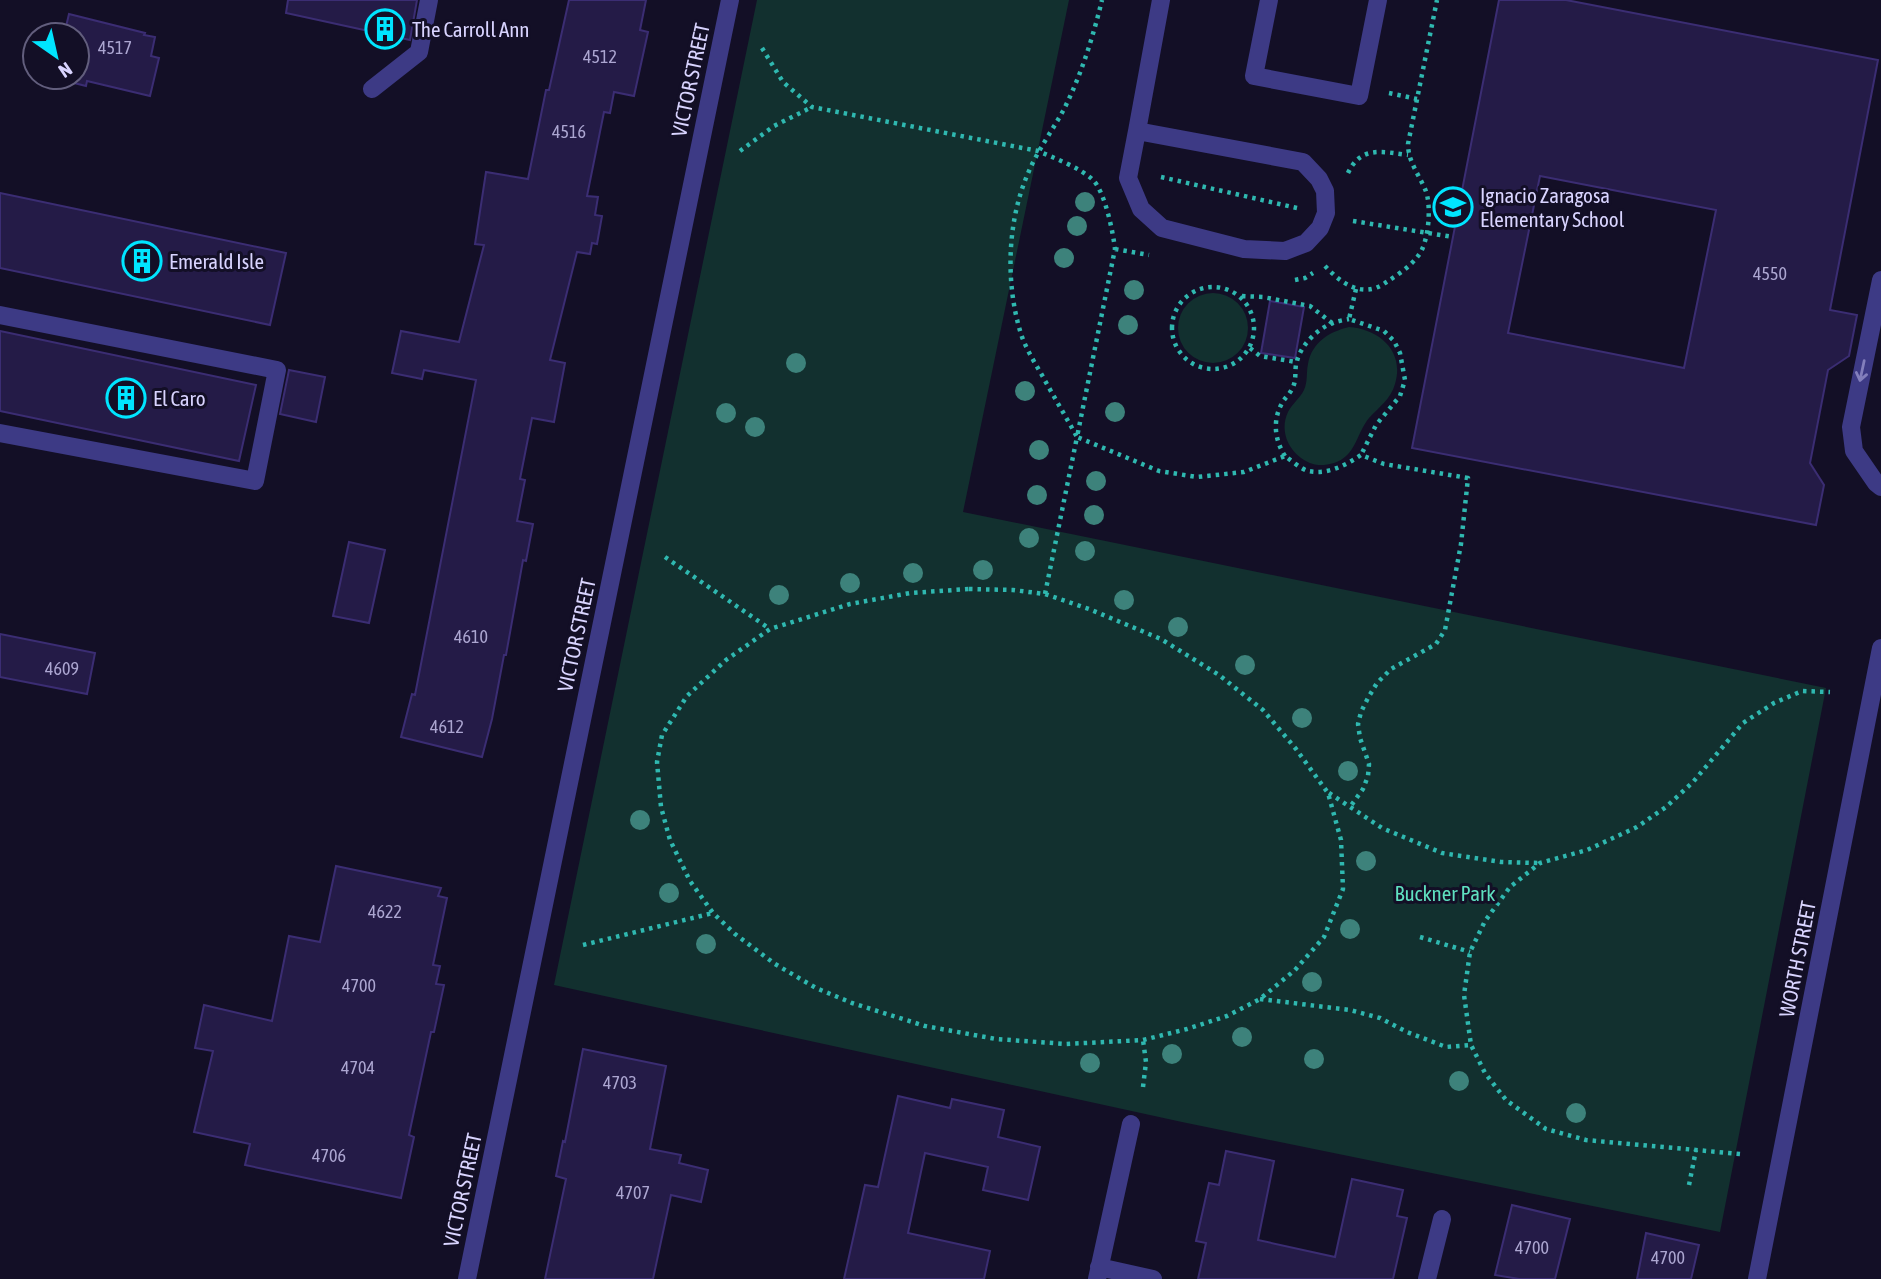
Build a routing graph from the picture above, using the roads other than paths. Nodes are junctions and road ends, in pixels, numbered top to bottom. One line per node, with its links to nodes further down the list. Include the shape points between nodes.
1 (429, 0): 6 (street, via 419,52)
2 (730, 0): 16 (street, VICTOR STREET)
3 (1161, 0): 7 (street)
4 (1269, 0): 5 (street, via 1254,76 1359,96)
5 (1378, 0)
6 (372, 89)
7 (1137, 131): 7 (street, via 1129,178 1141,209 1162,228 1244,249 1284,251 1306,243 1320,228 1326,213 1325,191 1303,162)
8 (1881, 280): 11 (street, one-way to 11, via 1851,427 1854,451)
9 (0, 315): 10 (street, via 277,370 255,481)
10 (0, 433)
11 (1881, 487)
12 (1881, 648): 19 (street, WORTH STREET)
13 (1131, 1124): 15 (street)
14 (1442, 1219): 18 (street)
15 (1098, 1273): 17 (street)
16 (467, 1279)
17 (1153, 1279)
18 (1427, 1279)
19 (1757, 1279)

